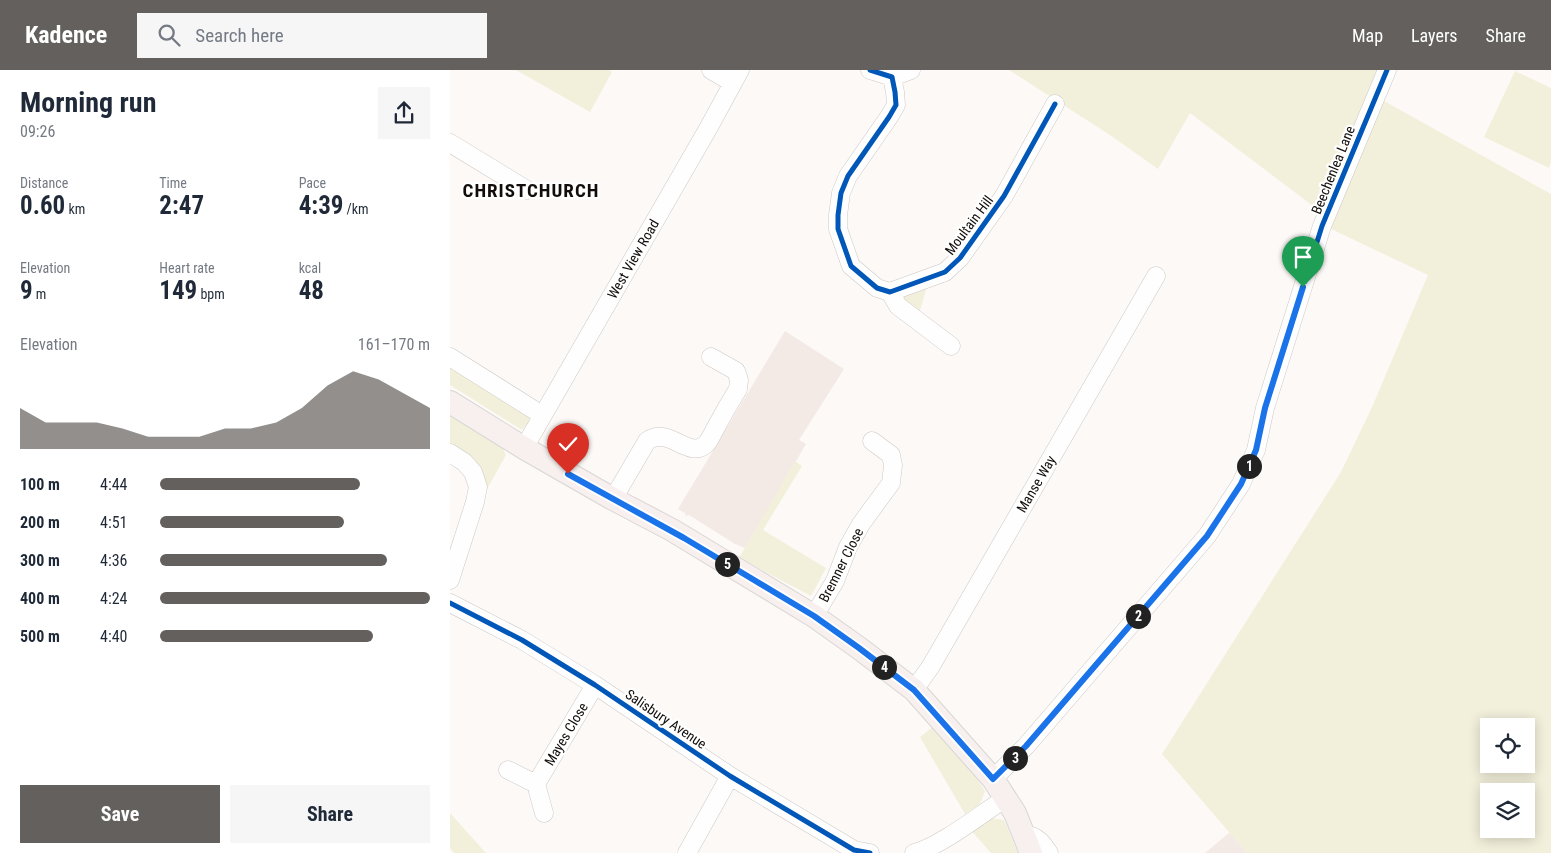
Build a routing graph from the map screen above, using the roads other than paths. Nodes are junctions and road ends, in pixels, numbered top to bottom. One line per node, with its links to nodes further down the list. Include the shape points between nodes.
1 (711, 70): 5 (street)
2 (870, 70): 6 (street)
3 (911, 70): 6 (street)
4 (1387, 70): 28 (street, Beechenlea Lane, via 1322,226 1265,408 1256,450 1241,484 1207,536 1026,746)
5 (736, 76): 16 (street, West View Road)
6 (892, 77): 11 (street, via 896,105 848,176 841,193 838,215 838,229 851,266 877,288)
7 (1055, 104): 11 (street, Moultain Hill, via 1004,196 960,258 945,272)
8 (450, 143): 9 (street)
9 (527, 190)
10 (1156, 276): 25 (street, Manse Way, via 931,666)
11 (890, 292): 12 (street, via 898,306)
12 (951, 346)
13 (450, 356): 16 (street)
14 (711, 357): 20 (street, via 736,371 739,380 738,389 707,444 688,448 664,436 654,436 647,441)
15 (450, 402): 18 (main road)
16 (542, 414): 18 (street, West View Road)
17 (872, 442): 23 (street, Bremner Close, via 891,455 891,483 861,524 848,547 836,581)
18 (524, 448): 20 (main road)
19 (450, 453): 21 (street, via 473,472 478,486)
20 (613, 500): 23 (main road, via 672,530)
21 (450, 580)
22 (450, 603): 24 (street, Salisbury Avenue, via 522,640)
23 (814, 616): 25 (main road)
24 (595, 685): 27 (street, Salisbury Avenue); 29 (street, Mayes Close)
25 (914, 690): 28 (main road)
26 (508, 770): 29 (street)
27 (730, 776): 33 (street, Salisbury Avenue); 34 (street)
28 (993, 779): 30 (main road)
29 (536, 784): 31 (street)
30 (1006, 798): 32 (main road); 35 (street, via 943,839)
31 (544, 813)
32 (1028, 844): 36 (street, via 1032,835)
33 (859, 852)
34 (687, 853)
35 (914, 853)
36 (1050, 853)

